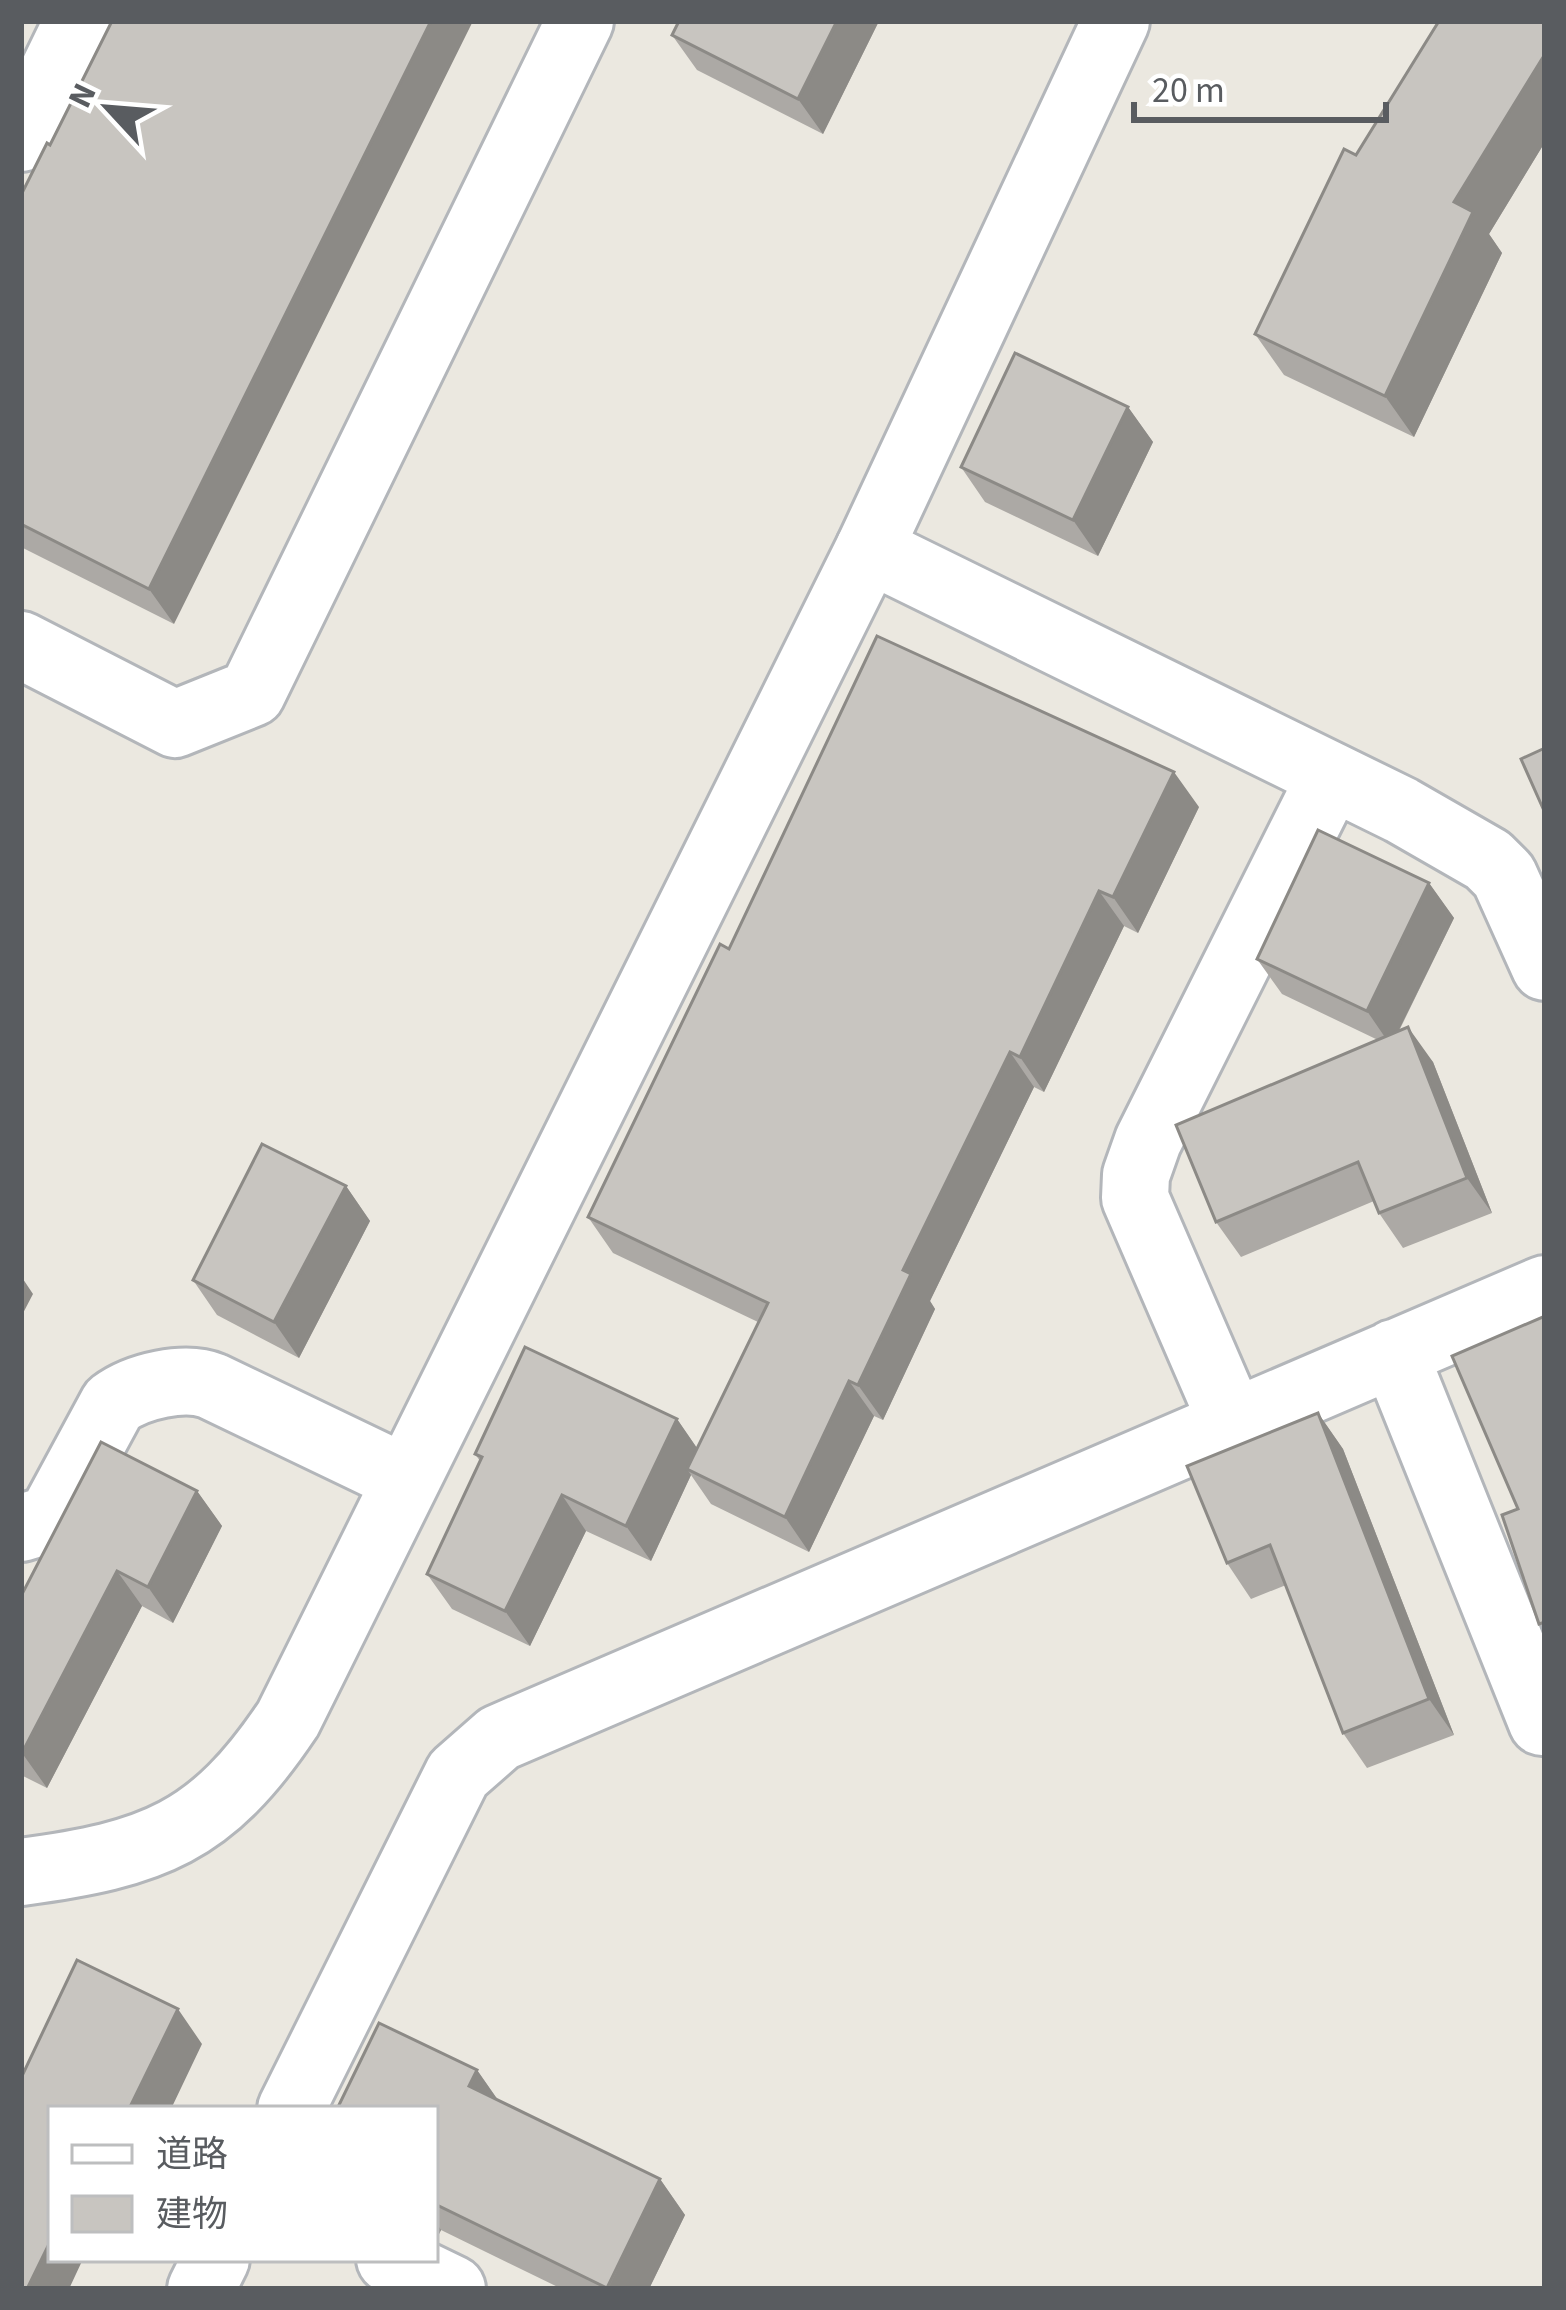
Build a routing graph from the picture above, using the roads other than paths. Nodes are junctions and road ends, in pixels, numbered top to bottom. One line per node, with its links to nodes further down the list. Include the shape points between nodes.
1 (78, 21): 4 (street)
2 (580, 21): 6 (street, via 252,693 175,724)
3 (1116, 21): 5 (street)
4 (21, 138)
5 (869, 549): 7 (street); 12 (street)
6 (21, 645)
7 (1330, 776): 8 (street, via 1488,860 1504,876); 11 (street, via 1136,1175 1136,1198)
8 (1545, 967)
9 (1545, 1289): 10 (street)
10 (1394, 1353): 11 (street); 14 (street)
11 (1232, 1422): 16 (street, via 499,1738 458,1774)
12 (406, 1479): 13 (street, via 187,1380 113,1404 54,1514); 15 (street, via 287,1719 230,1793 166,1838)
13 (21, 1528)
14 (1542, 1722)
15 (21, 1872)
16 (292, 2106)
17 (214, 2262): 19 (street)
18 (397, 2262): 20 (street)
19 (201, 2289)
20 (452, 2289)

